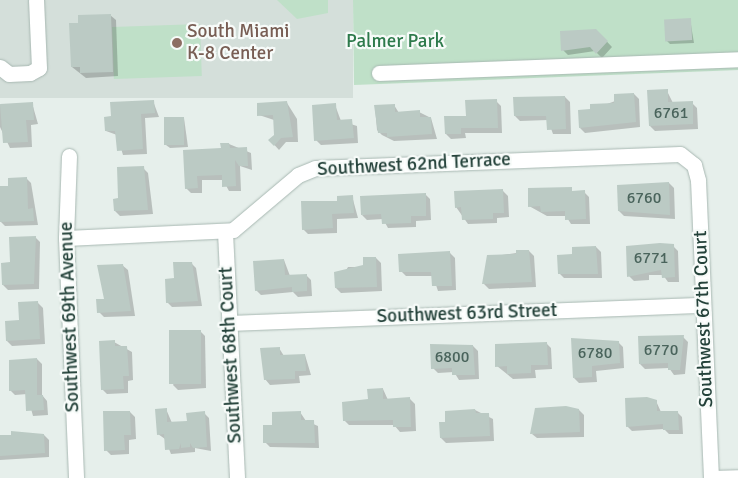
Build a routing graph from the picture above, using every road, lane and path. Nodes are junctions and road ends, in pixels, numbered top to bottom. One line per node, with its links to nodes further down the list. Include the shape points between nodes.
1 (36, 0): 3 (street, via 39,68 30,73 9,74)
2 (738, 59): 4 (street)
3 (0, 67)
4 (379, 72)
5 (69, 156): 8 (street, Southwest 69th Avenue)
6 (691, 162): 7 (street, Southwest 62nd Terrace, via 667,153 316,168 298,175 245,222); 9 (street, Southwest 67th Court, via 698,180)
7 (225, 232): 8 (street, Southwest 62nd Terrace); 10 (street, Southwest 68th Court)
8 (66, 238): 12 (street, Southwest 69th Avenue)
9 (703, 305): 10 (street, Southwest 63rd Street); 14 (street, Southwest 67th Court)
10 (230, 324): 13 (street, Southwest 68th Court)
11 (738, 477): 14 (street)
12 (76, 478)
13 (236, 478)
14 (712, 478)

